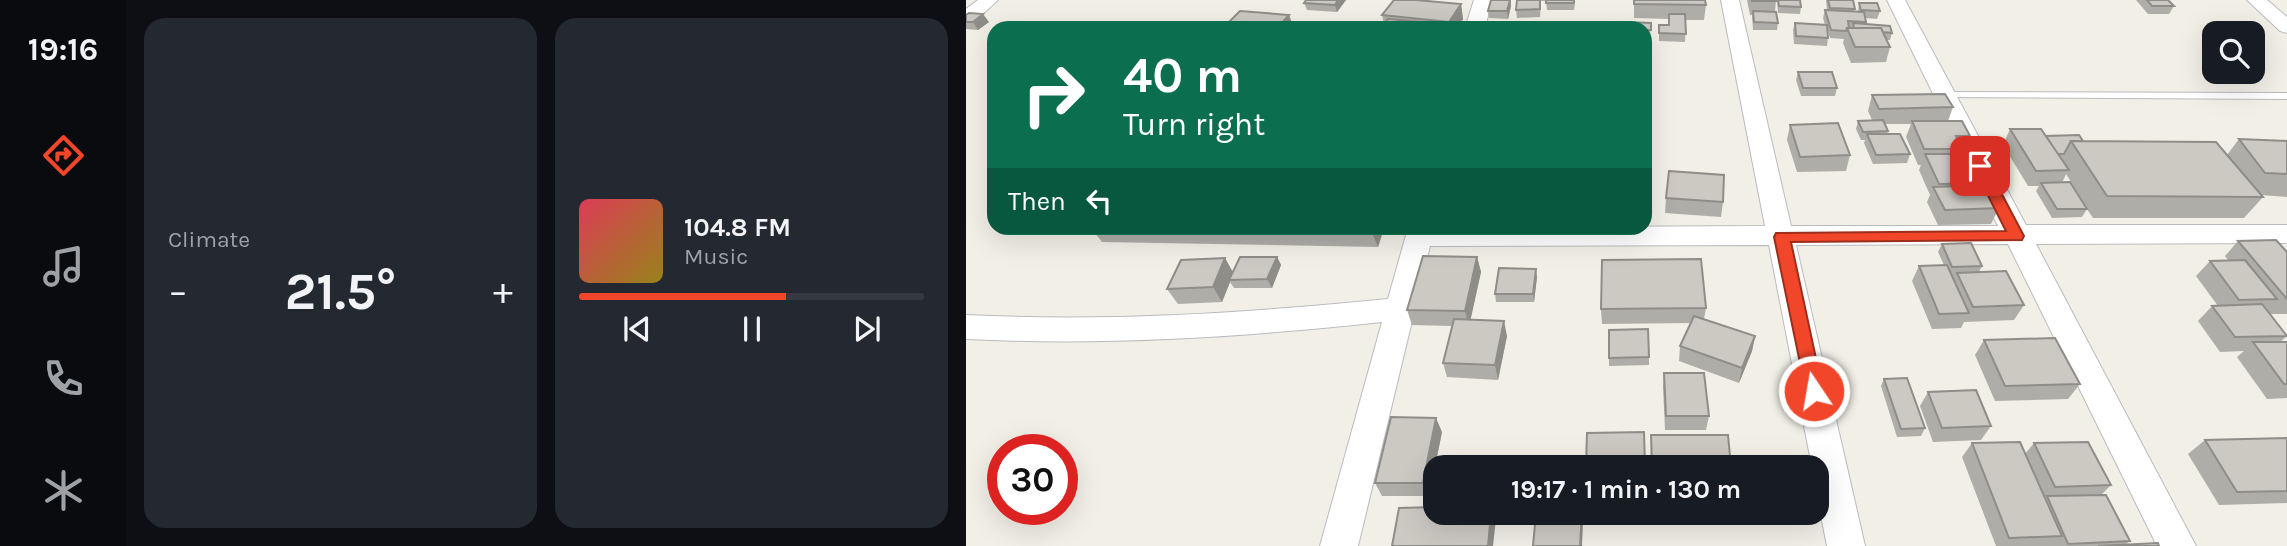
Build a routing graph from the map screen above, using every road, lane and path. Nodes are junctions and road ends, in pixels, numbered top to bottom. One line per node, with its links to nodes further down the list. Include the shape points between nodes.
1 (989, 0): 6 (street)
2 (1483, 0): 7 (street)
3 (1730, 0): 15 (street)
4 (1896, 0): 9 (street)
5 (2256, 0): 8 (street)
6 (966, 19)
7 (1477, 21)
8 (2287, 27)
9 (1944, 95): 10 (lane); 14 (street)
10 (2287, 96)
11 (2275, 234): 14 (street); 16 (street)
12 (1419, 235): 17 (street)
13 (1637, 235): 15 (street)
14 (2016, 236): 15 (street); 21 (street)
15 (1782, 237): 20 (street)
16 (2287, 263)
17 (1400, 309): 18 (street, via 1154,330); 19 (street)
18 (966, 327)
19 (1339, 546)
20 (1846, 546)
21 (2177, 546)

